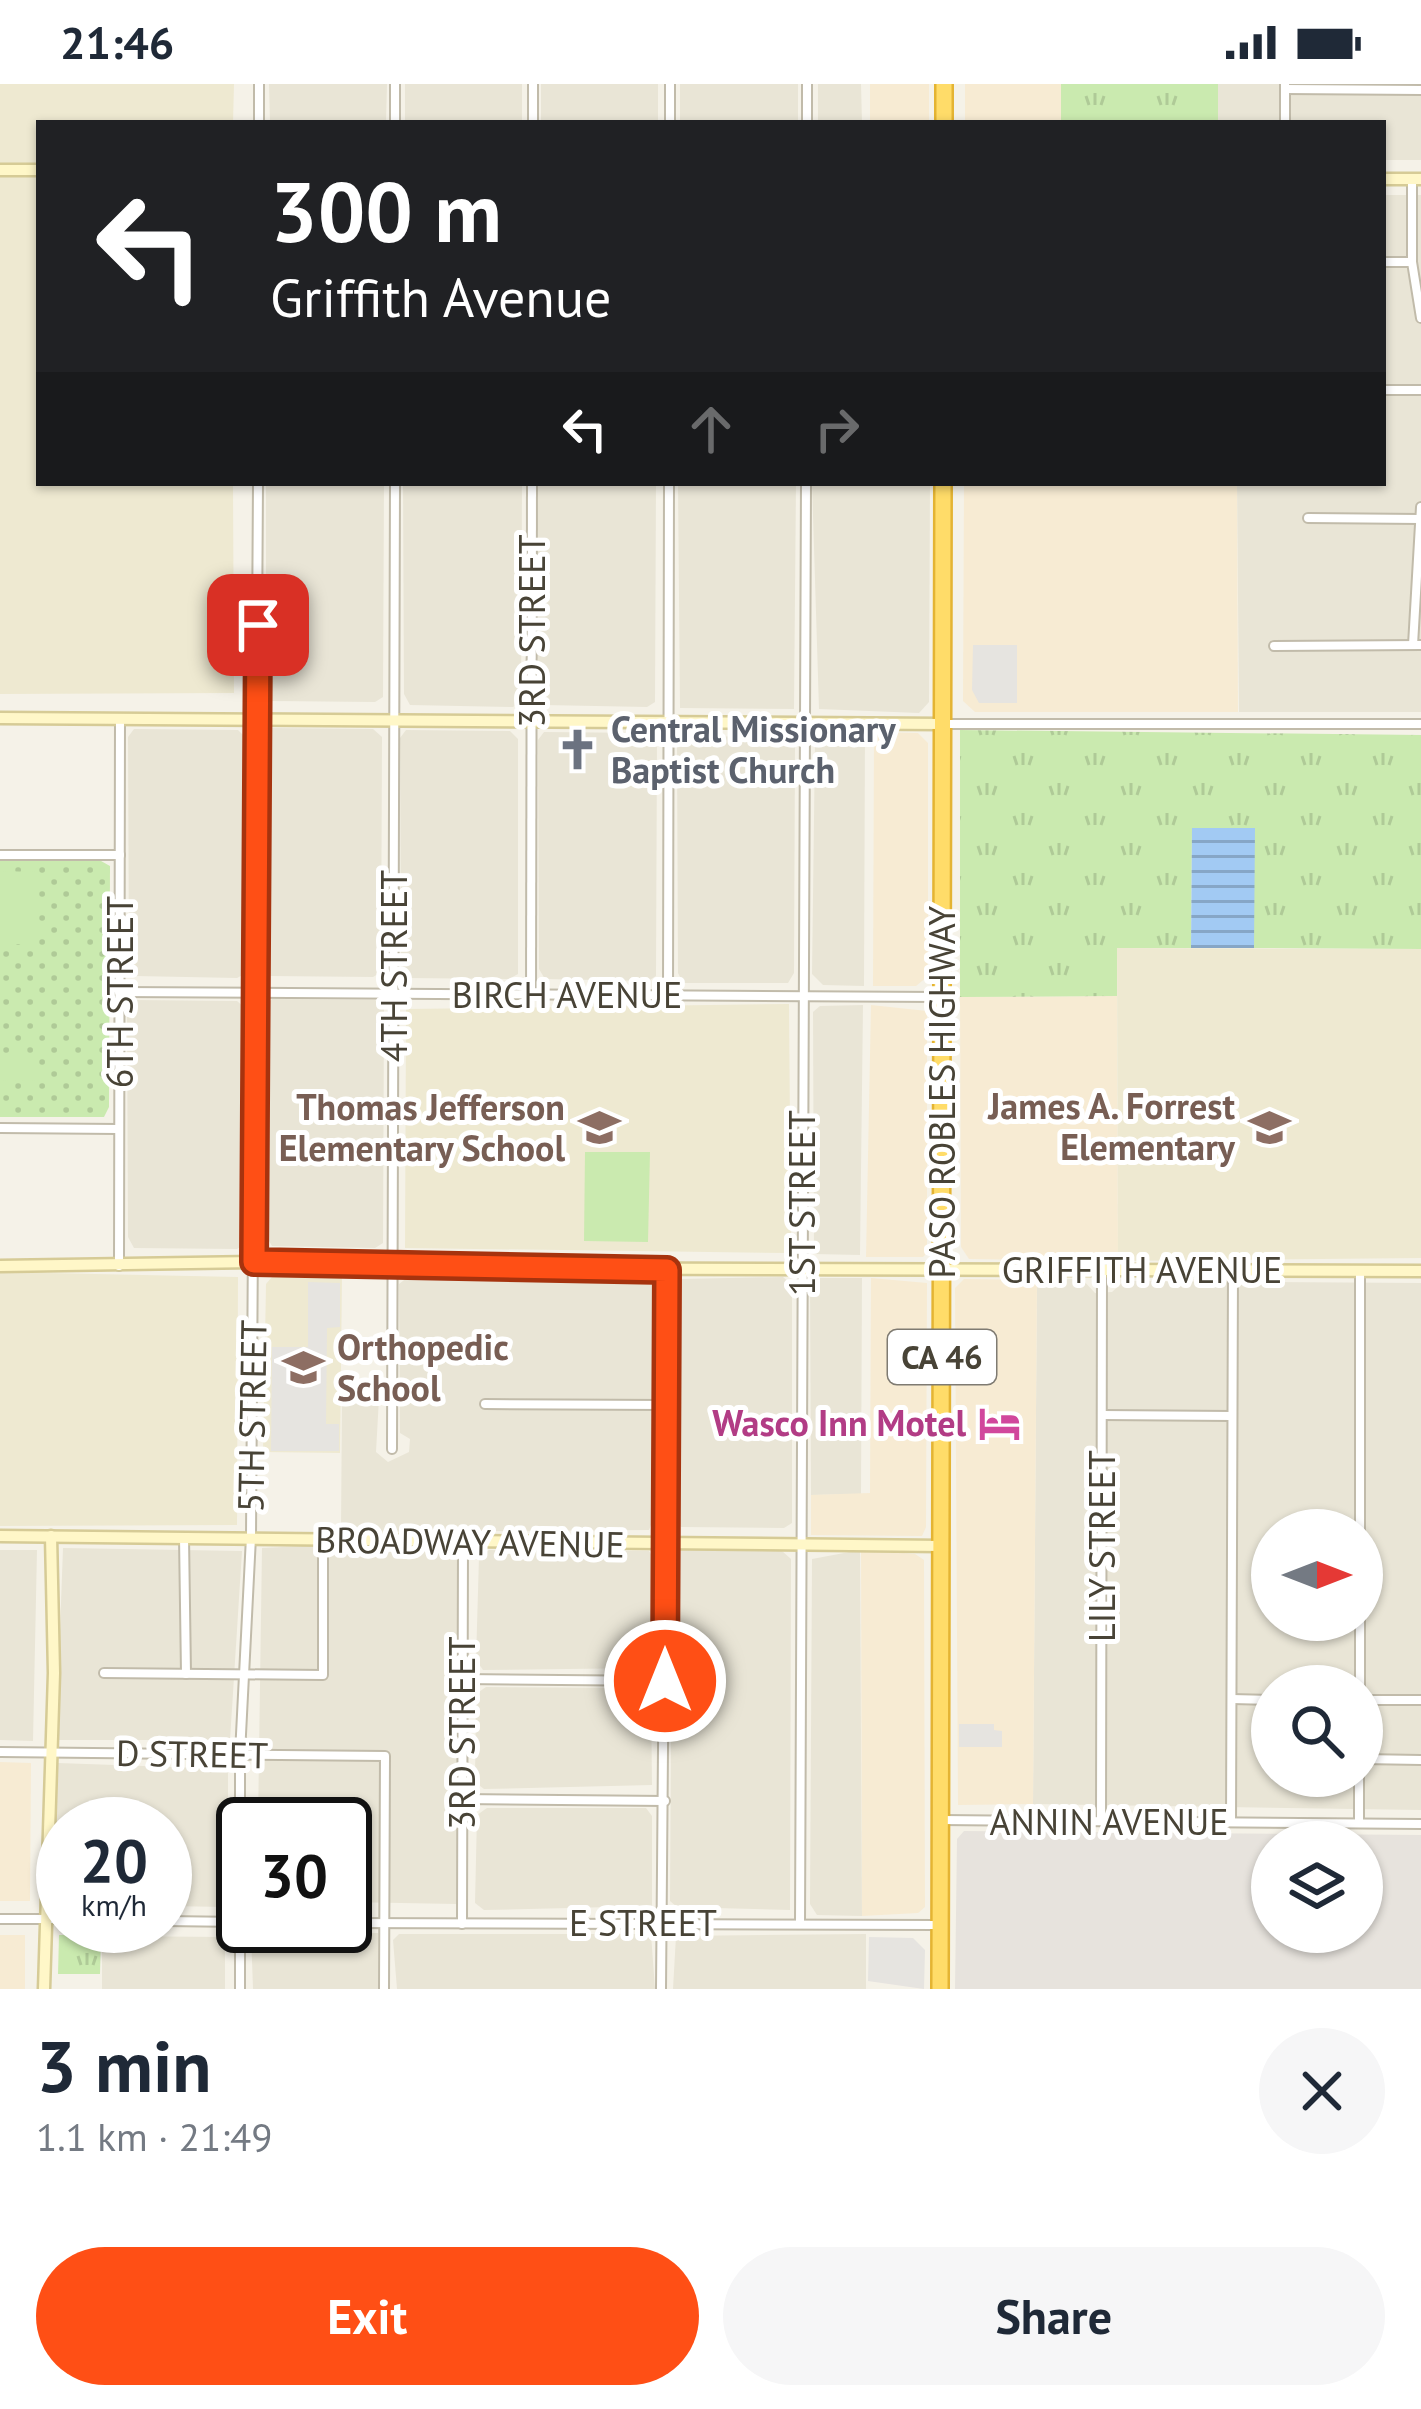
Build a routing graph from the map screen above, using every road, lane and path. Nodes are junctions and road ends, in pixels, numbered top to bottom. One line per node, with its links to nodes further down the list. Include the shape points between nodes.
1 (259, 84): 9 (street)
2 (395, 84): 10 (street)
3 (532, 84): 11 (street)
4 (670, 84): 12 (street)
5 (807, 84): 13 (street)
6 (944, 84): 14 (highway)
7 (1285, 87): 8 (street); 15 (street)
8 (1421, 90)
9 (259, 120)
10 (395, 120)
11 (533, 120)
12 (670, 120)
13 (807, 120)
14 (944, 120)
15 (1285, 120)
16 (0, 170): 17 (main road)
17 (36, 170)
18 (1386, 178): 19 (main road)
19 (1417, 179): 21 (street)
20 (1386, 262): 21 (street)
21 (1412, 262): 22 (street)
22 (1421, 318)
23 (1386, 390): 24 (street)
24 (1421, 390)
25 (258, 486): 38 (street, 5TH STREET)
26 (395, 486): 39 (street, 4TH STREET)
27 (532, 486): 40 (street, 3RD STREET)
28 (669, 486): 41 (street)
29 (806, 486): 42 (street, 1ST STREET)
30 (944, 486): 43 (highway, PASO ROBLES HIGHWAY / CA 46)
31 (1421, 507): 33 (street)
32 (1308, 518): 33 (street)
33 (1420, 519): 34 (street)
34 (1417, 645): 35 (street)
35 (1274, 646)
36 (0, 718): 37 (main road)
37 (120, 718): 38 (main road); 46 (street, 6TH STREET)
38 (257, 719): 39 (main road); 48 (street, 5TH STREET)
39 (394, 720): 40 (main road); 49 (street, 4TH STREET)
40 (531, 721): 41 (main road); 50 (street, 3RD STREET)
41 (668, 722): 42 (main road); 52 (street)
42 (805, 723): 43 (main road); 51 (street, 1ST STREET)
43 (942, 724): 44 (street); 53 (highway, PASO ROBLES HIGHWAY / CA 46)
44 (1421, 724)
45 (0, 854): 46 (street)
46 (120, 855): 47 (street, 6TH STREET)
47 (119, 992): 48 (street, BIRCH AVENUE); 55 (street, 6TH STREET)
48 (256, 993): 49 (street, BIRCH AVENUE); 56 (street, 5TH STREET)
49 (394, 994): 50 (street, BIRCH AVENUE); 60 (street, 4TH STREET)
50 (530, 995): 52 (street, BIRCH AVENUE)
51 (803, 995): 52 (street, BIRCH AVENUE); 53 (street, BIRCH AVENUE); 59 (street, 1ST STREET)
52 (668, 996)
53 (942, 997): 61 (highway, PASO ROBLES HIGHWAY / CA 46)
54 (0, 1129): 55 (street)
55 (119, 1129): 58 (street, 6TH STREET)
56 (254, 1262): 58 (main road, GRIFFITH AVENUE); 60 (main road, GRIFFITH AVENUE); 76 (street, 5TH STREET)
57 (0, 1266): 58 (main road, GRIFFITH AVENUE)
58 (119, 1266)
59 (802, 1266): 61 (main road, GRIFFITH AVENUE); 62 (main road, GRIFFITH AVENUE); 80 (street, 1ST STREET)
60 (393, 1268): 62 (main road, GRIFFITH AVENUE); 71 (street, 4TH STREET)
61 (942, 1269): 64 (main road, GRIFFITH AVENUE); 81 (highway, PASO ROBLES HIGHWAY / CA 46)
62 (667, 1270): 68 (street)
63 (1360, 1270): 65 (main road, GRIFFITH AVENUE); 66 (main road, GRIFFITH AVENUE); 72 (street)
64 (1102, 1271): 65 (main road, GRIFFITH AVENUE); 69 (street, LILY STREET)
65 (1233, 1271): 70 (street)
66 (1421, 1271)
67 (485, 1404): 68 (street)
68 (666, 1405): 79 (street)
69 (1102, 1415): 70 (street); 101 (street, LILY STREET)
70 (1232, 1416): 87 (street)
71 (392, 1449)
72 (1360, 1509)
73 (0, 1536): 74 (main road, BROADWAY AVENUE)
74 (51, 1536): 75 (main road, BROADWAY AVENUE); 92 (main road)
75 (184, 1537): 76 (main road, BROADWAY AVENUE); 83 (street)
76 (251, 1537): 77 (main road, BROADWAY AVENUE); 84 (street, 5TH STREET)
77 (323, 1542): 78 (main road, BROADWAY AVENUE); 84 (street, via 323,1675)
78 (463, 1543): 79 (main road, BROADWAY AVENUE); 85 (street, 3RD STREET)
79 (666, 1544): 80 (main road, BROADWAY AVENUE); 86 (street)
80 (802, 1545): 81 (main road, BROADWAY AVENUE); 112 (street, 1ST STREET)
81 (940, 1546): 100 (highway, PASO ROBLES HIGHWAY / CA 46)
82 (104, 1673): 83 (street)
83 (186, 1674): 84 (street)
84 (245, 1674): 93 (street, 5TH STREET)
85 (463, 1679): 86 (street); 98 (street, 3RD STREET)
86 (665, 1681): 99 (street)
87 (1232, 1699): 88 (street); 102 (street)
88 (1251, 1699)
89 (1383, 1700): 90 (street)
90 (1421, 1700)
91 (0, 1752): 92 (street, D STREET)
92 (48, 1753): 93 (street, D STREET); 96 (main road)
93 (241, 1754): 97 (street, 5TH STREET); 110 (street, D STREET, via 385,1756)
94 (1383, 1759): 95 (street)
95 (1421, 1760)
96 (47, 1797)
97 (241, 1797)
98 (462, 1799): 99 (street); 111 (street, 3RD STREET)
99 (665, 1801): 108 (street)
100 (940, 1820): 101 (street, ANNIN AVENUE); 113 (highway, PASO ROBLES HIGHWAY / CA 46)
101 (1101, 1822): 102 (street, ANNIN AVENUE)
102 (1231, 1822): 103 (street, ANNIN AVENUE)
103 (1251, 1822)
104 (1383, 1823): 105 (street, ANNIN AVENUE)
105 (1421, 1824)
106 (0, 1919): 107 (street)
107 (36, 1919)
108 (662, 1922): 111 (street, E STREET); 112 (street, E STREET); 119 (street)
109 (372, 1923): 110 (street, E STREET)
110 (384, 1923): 111 (street, E STREET); 118 (street)
111 (462, 1924)
112 (800, 1924): 113 (street, E STREET)
113 (940, 1924): 120 (highway, PASO ROBLES HIGHWAY / CA 46)
114 (45, 1953): 116 (main road)
115 (241, 1953): 117 (street, 5TH STREET)
116 (44, 1989)
117 (240, 1989)
118 (384, 1989)
119 (661, 1989)
120 (940, 1989)

